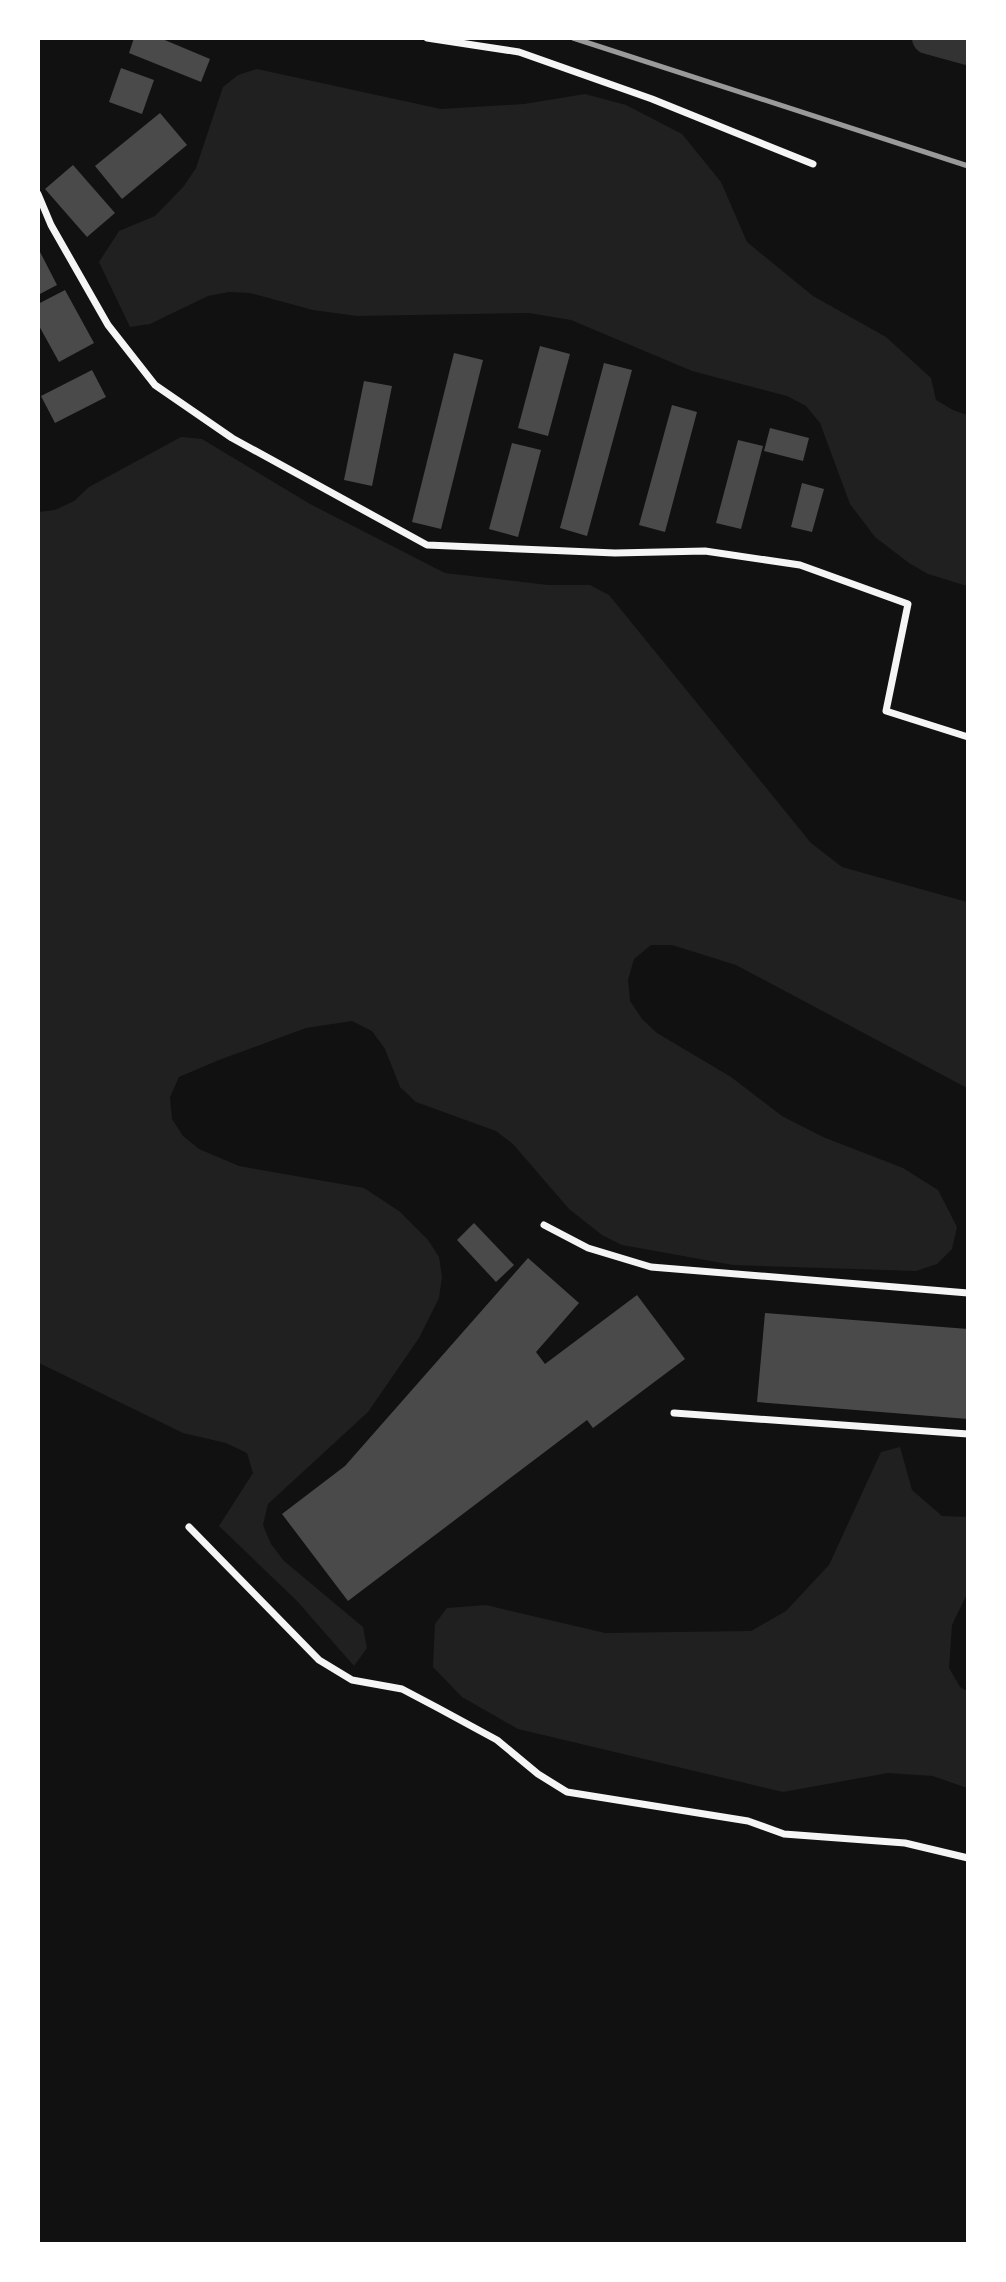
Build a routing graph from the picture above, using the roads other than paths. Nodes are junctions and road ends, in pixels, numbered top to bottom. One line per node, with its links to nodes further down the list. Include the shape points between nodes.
1 (427, 38): 2 (street, via 519,52)
2 (813, 164)
3 (38, 194): 4 (street, via 108,325 155,385 232,438 427,545 615,554 705,551 800,565 908,604 886,711)
4 (968, 737)
5 (544, 1225): 6 (street, via 588,1248 651,1267)
6 (968, 1293)
7 (674, 1413): 8 (street)
8 (968, 1434)
9 (189, 1527): 10 (street, via 319,1660 352,1680 401,1689 426,1702 497,1741 568,1792 748,1821 784,1834 905,1843)
10 (968, 1858)

